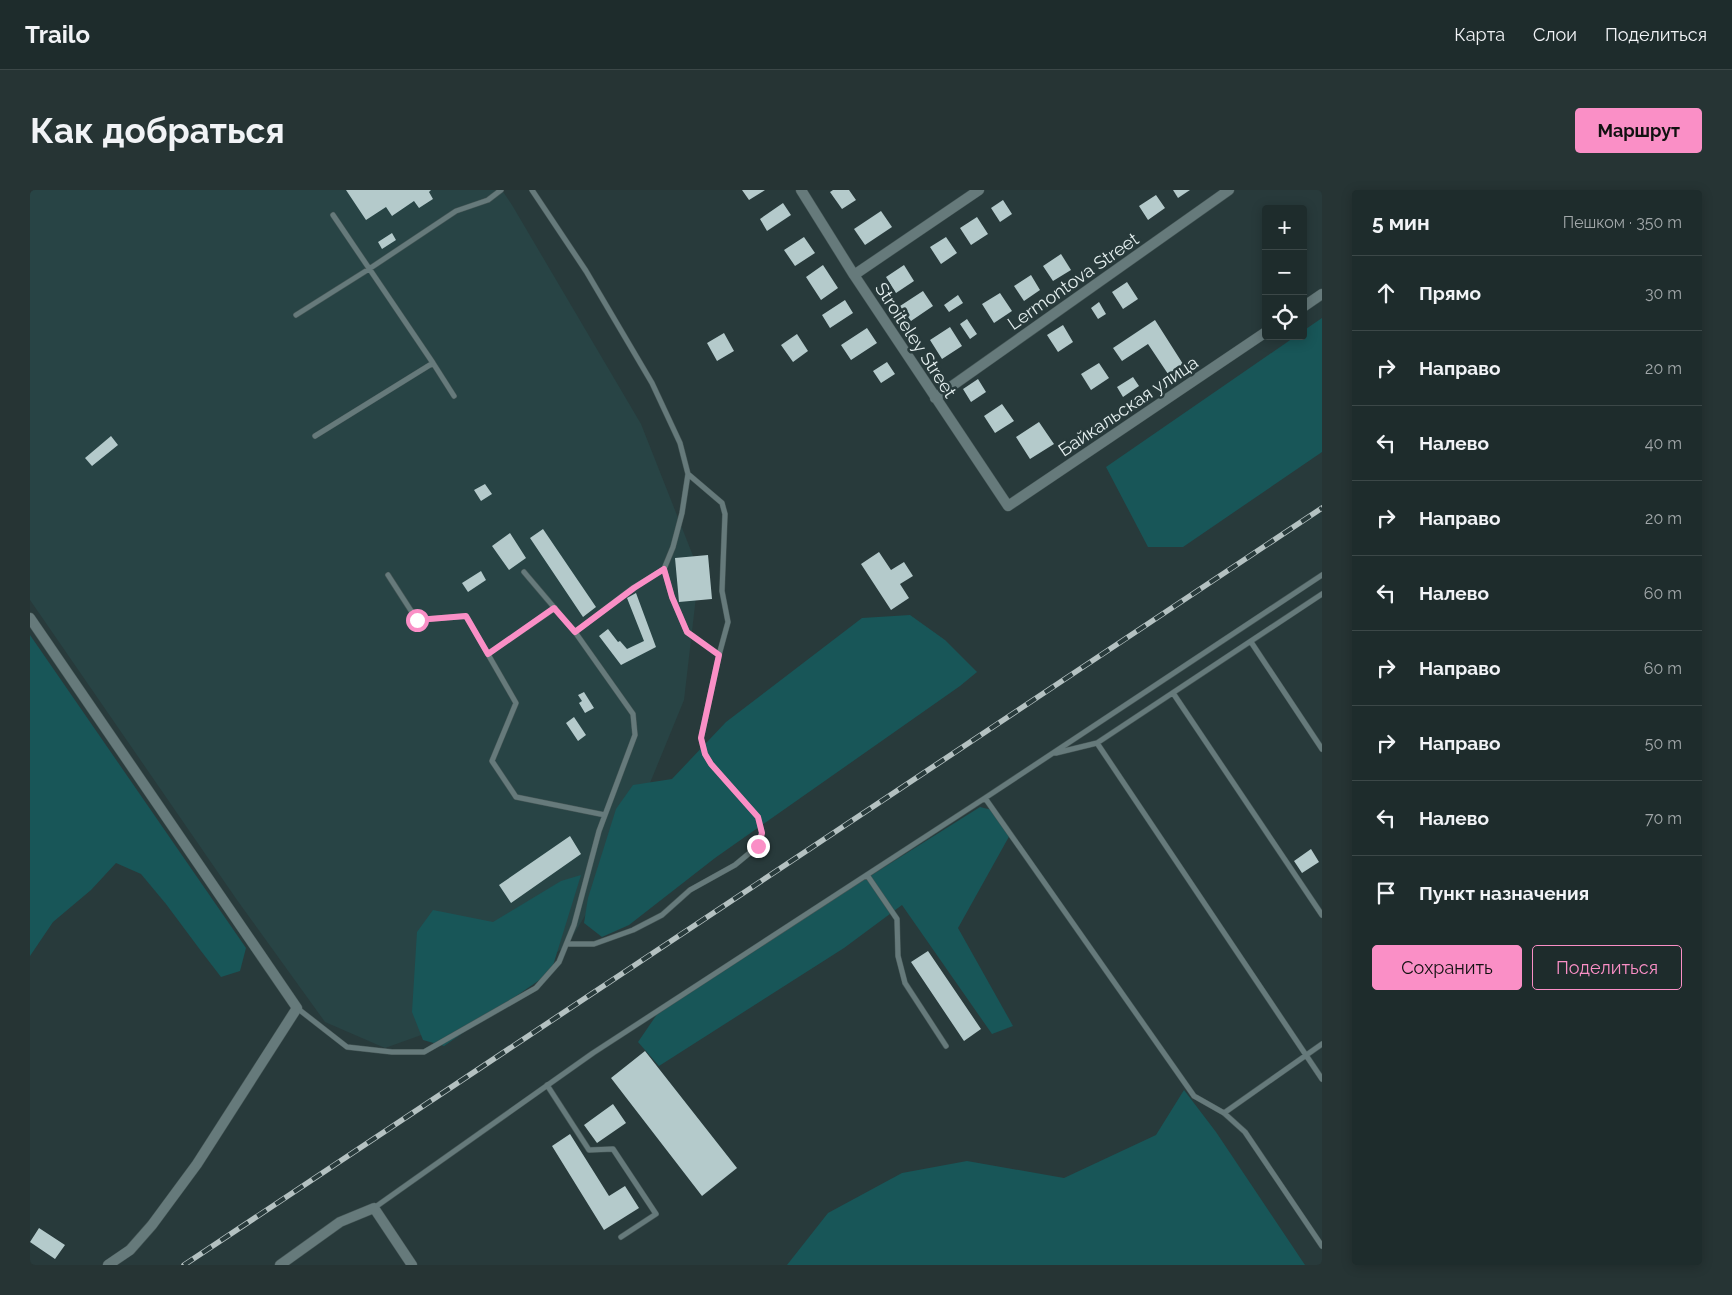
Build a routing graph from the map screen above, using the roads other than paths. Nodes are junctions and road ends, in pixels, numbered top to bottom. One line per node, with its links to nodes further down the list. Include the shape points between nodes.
1 (501, 190): 7 (lane, via 488,200 456,211)
2 (532, 190): 17 (lane, via 586,272 652,383 680,443)
3 (801, 190): 8 (street, Stroiteley Street)
4 (979, 190): 8 (street)
5 (1229, 190): 15 (street, Lermontova Street)
6 (333, 215): 7 (lane)
7 (369, 269): 11 (lane); 13 (lane)
8 (854, 275): 15 (street, Stroiteley Street)
9 (1322, 294): 10 (street)
10 (1307, 304)
11 (296, 315)
12 (1262, 335): 18 (street, Байкальская улица)
13 (433, 364): 14 (lane); 16 (lane)
14 (454, 396)
15 (935, 398): 18 (street, Stroiteley Street)
16 (315, 436)
17 (688, 474): 19 (lane, via 682,513); 29 (lane, via 722,503 725,514 722,591 728,622)
18 (1008, 506)
19 (664, 569): 26 (lane); 29 (lane, via 687,632)
20 (524, 572): 24 (lane)
21 (388, 575): 28 (lane, via 417,620 466,616)
22 (1322, 575): 33 (lane)
23 (1322, 594): 27 (lane)
24 (554, 608): 26 (lane); 28 (lane)
25 (30, 618): 39 (street)
26 (575, 632): 35 (lane, via 633,714 635,735)
27 (1251, 642): 30 (lane); 32 (lane)
28 (488, 654): 35 (lane, via 516,703 492,761 516,797)
29 (719, 655): 38 (lane, via 701,738 711,764 758,817 762,833 758,846 735,865 690,890 662,914 633,930 594,944)
30 (1173, 693): 31 (lane); 37 (lane)
31 (1097, 743): 33 (lane); 42 (lane)
32 (1322, 749)
33 (1052, 754): 34 (lane)
34 (985, 798): 36 (lane); 45 (lane, via 1194,1096)
35 (605, 815): 38 (lane)
36 (867, 875): 41 (lane, via 897,919 898,956 905,983); 44 (lane)
37 (1322, 915)
38 (567, 944): 39 (lane, via 560,962 536,988 424,1052 347,1047)
39 (297, 1008): 49 (street, via 198,1164 130,1250)
40 (1322, 1044): 42 (lane)
41 (946, 1046)
42 (1306, 1055): 43 (lane); 45 (lane)
43 (1322, 1079)
44 (547, 1085): 46 (lane); 47 (lane, via 589,1150 612,1149 656,1214)
45 (1224, 1113): 48 (lane, via 1245,1132)
46 (374, 1208): 50 (street, via 340,1222); 51 (street)
47 (621, 1237)
48 (1322, 1246)
49 (108, 1265)
50 (280, 1265)
51 (412, 1265)

